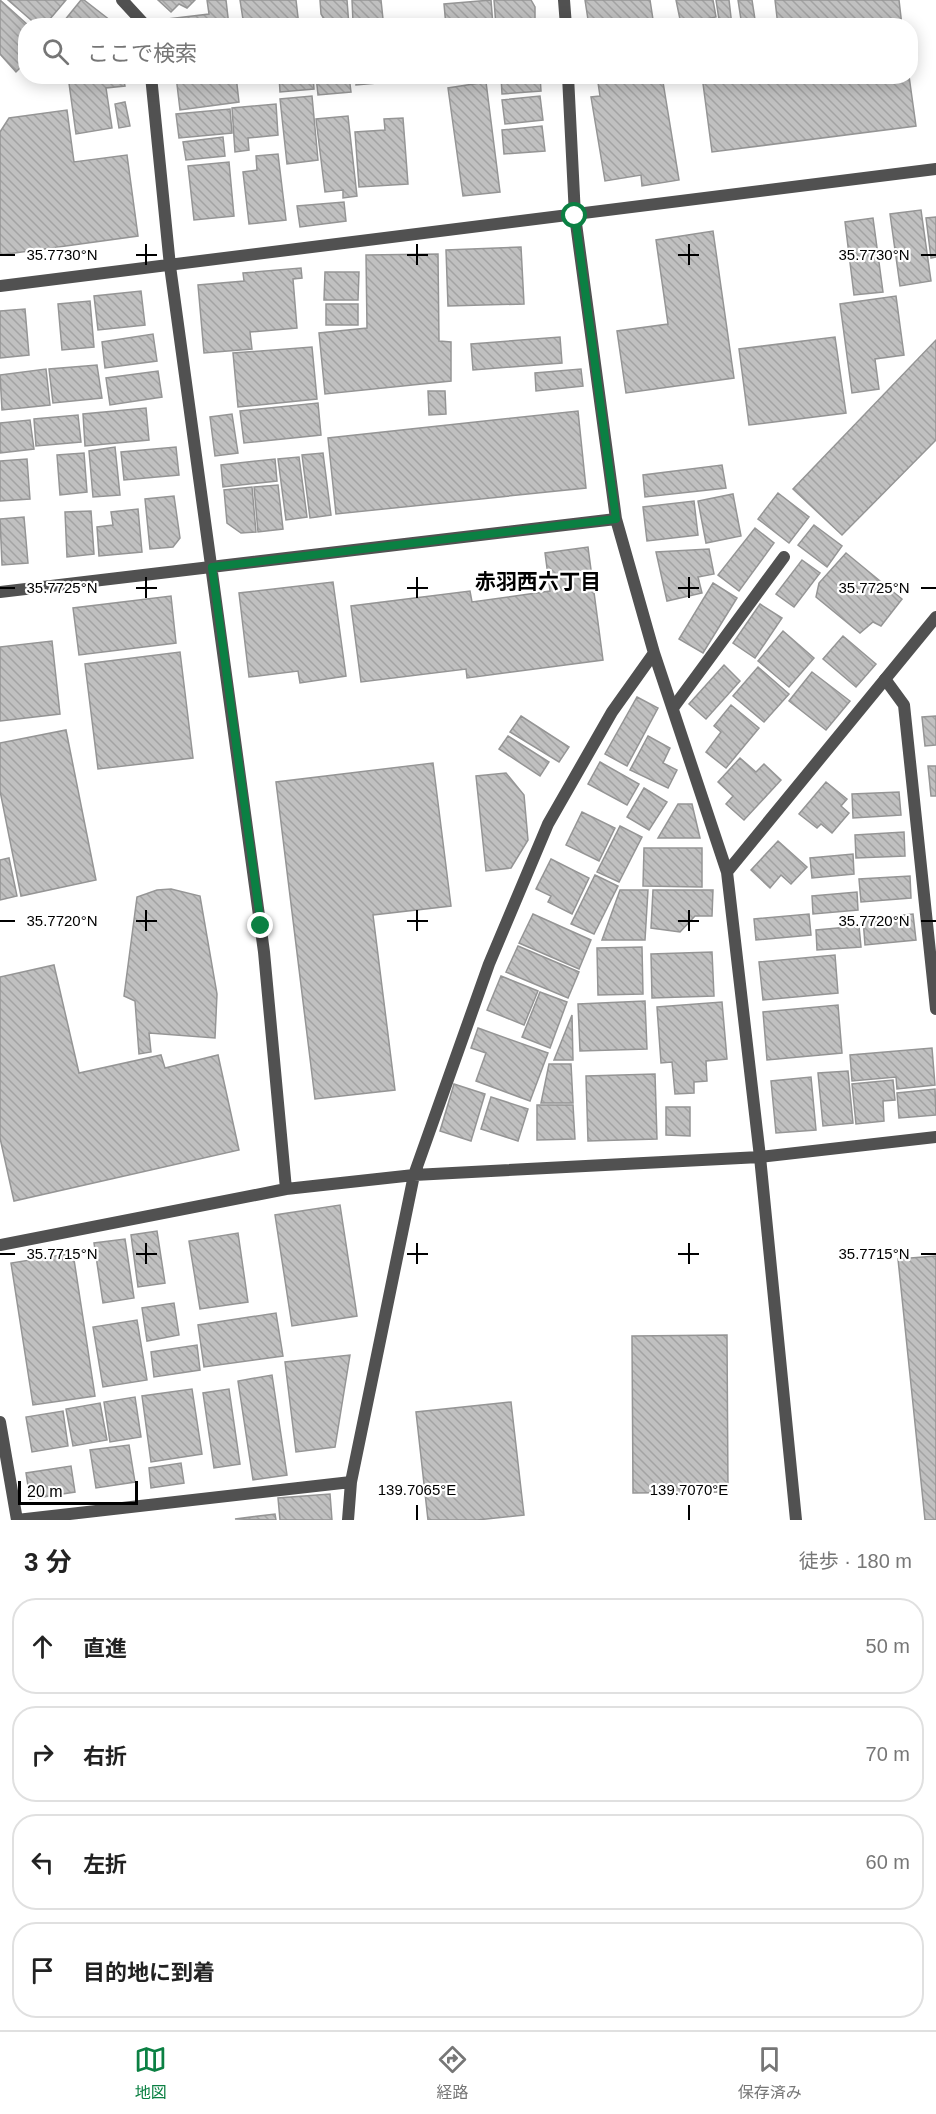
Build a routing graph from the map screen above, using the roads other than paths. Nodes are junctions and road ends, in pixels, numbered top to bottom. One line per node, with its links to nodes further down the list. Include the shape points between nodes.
1 (122, 0): 3 (street)
2 (564, 0): 4 (street)
3 (139, 18)
4 (565, 18)
5 (152, 84): 9 (street)
6 (568, 84): 8 (street)
7 (936, 169): 8 (street)
8 (575, 216): 9 (street); 11 (street)
9 (171, 266): 10 (street); 13 (street)
10 (0, 286)
11 (616, 519): 13 (street); 16 (street)
12 (784, 557): 18 (street)
13 (212, 567): 14 (street); 24 (street, via 264,952)
14 (0, 592)
15 (936, 617): 17 (street)
16 (654, 652): 18 (street); 23 (street, via 612,712 548,824 489,964)
17 (885, 679): 19 (street); 20 (street, via 904,705)
18 (673, 708): 19 (street)
19 (727, 872): 22 (street)
20 (936, 1009)
21 (936, 1137): 22 (street)
22 (760, 1157): 23 (street); 30 (street)
23 (414, 1175): 24 (street); 27 (street)
24 (286, 1189): 25 (street)
25 (0, 1245)
26 (0, 1422): 28 (street)
27 (351, 1482): 28 (street); 29 (street)
28 (17, 1520)
29 (348, 1520)
30 (796, 1520)

